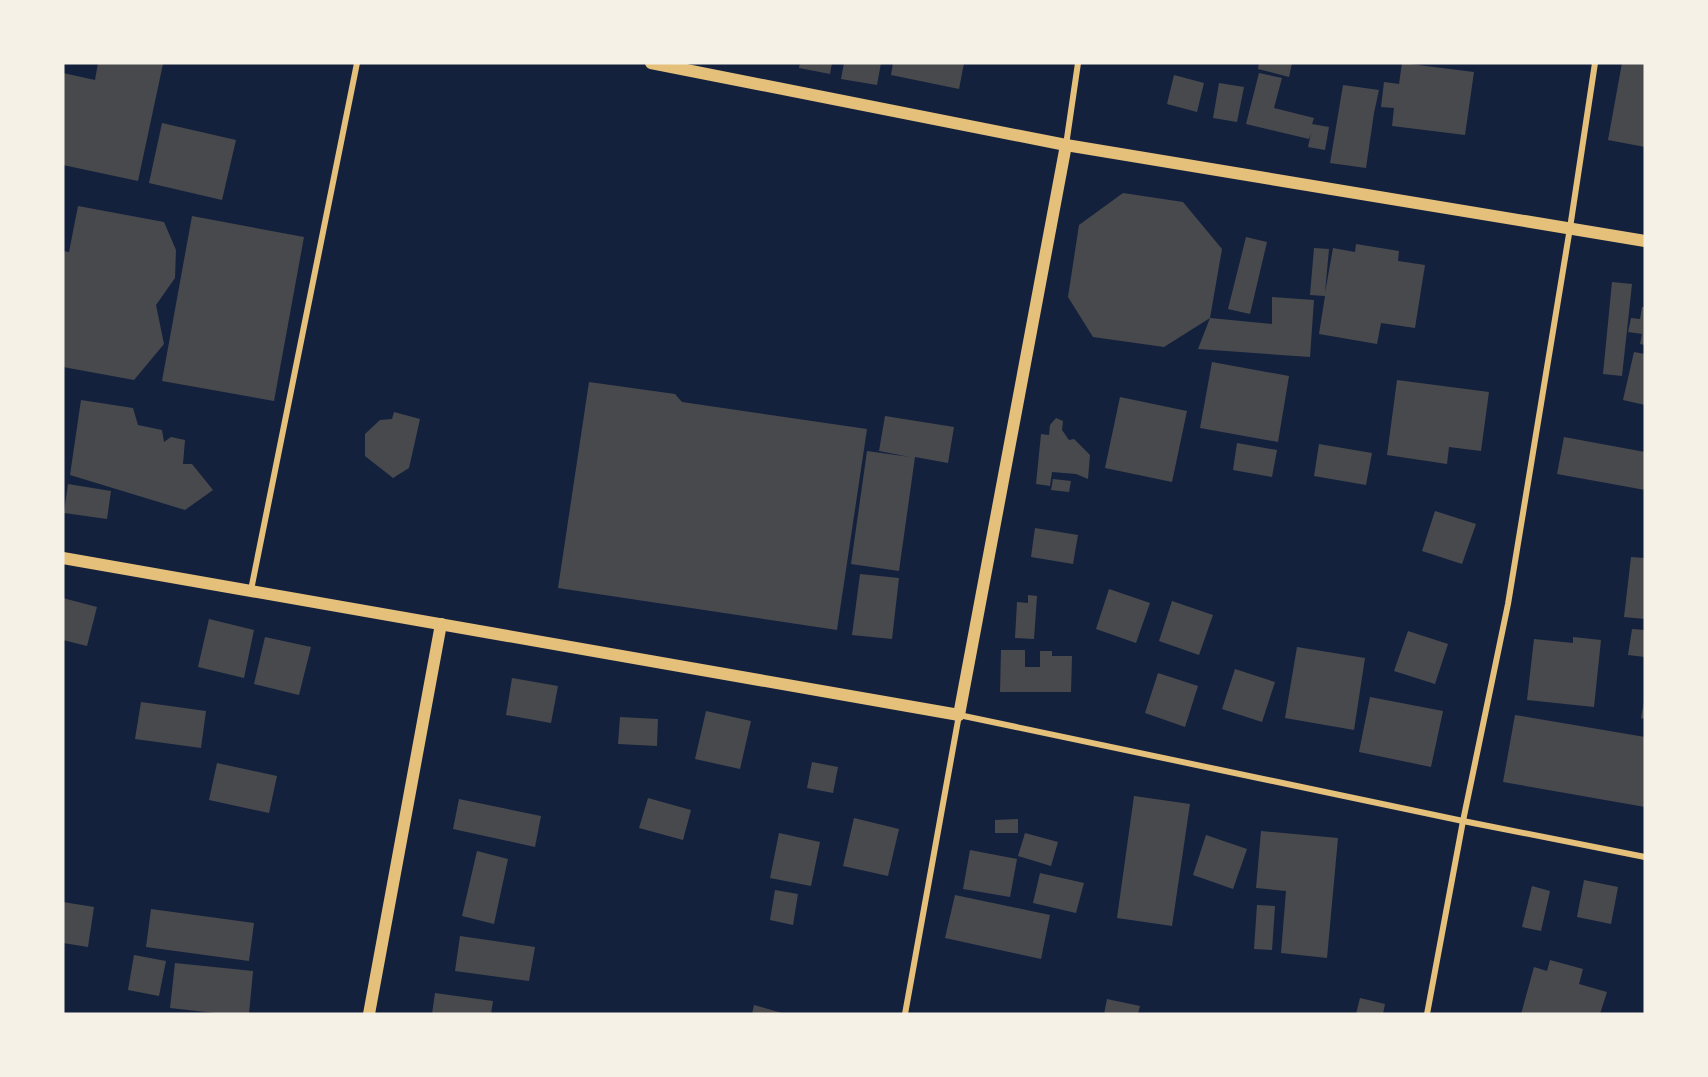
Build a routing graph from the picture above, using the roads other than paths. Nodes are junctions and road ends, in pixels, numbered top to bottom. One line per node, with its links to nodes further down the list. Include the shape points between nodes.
1 (357, 63): 9 (street)
2 (651, 63): 5 (main road)
3 (1078, 63): 5 (street)
4 (1595, 63): 6 (street)
5 (1066, 145): 6 (main road); 11 (main road)
6 (1570, 228): 7 (main road); 12 (street, via 1508,604)
7 (1645, 241)
8 (63, 558): 9 (main road)
9 (251, 591): 10 (main road)
10 (441, 624): 11 (main road); 14 (main road)
11 (959, 715): 12 (street); 15 (street)
12 (1464, 822): 13 (street); 16 (street)
13 (1645, 857)
14 (369, 1014)
15 (905, 1014)
16 (1427, 1014)

